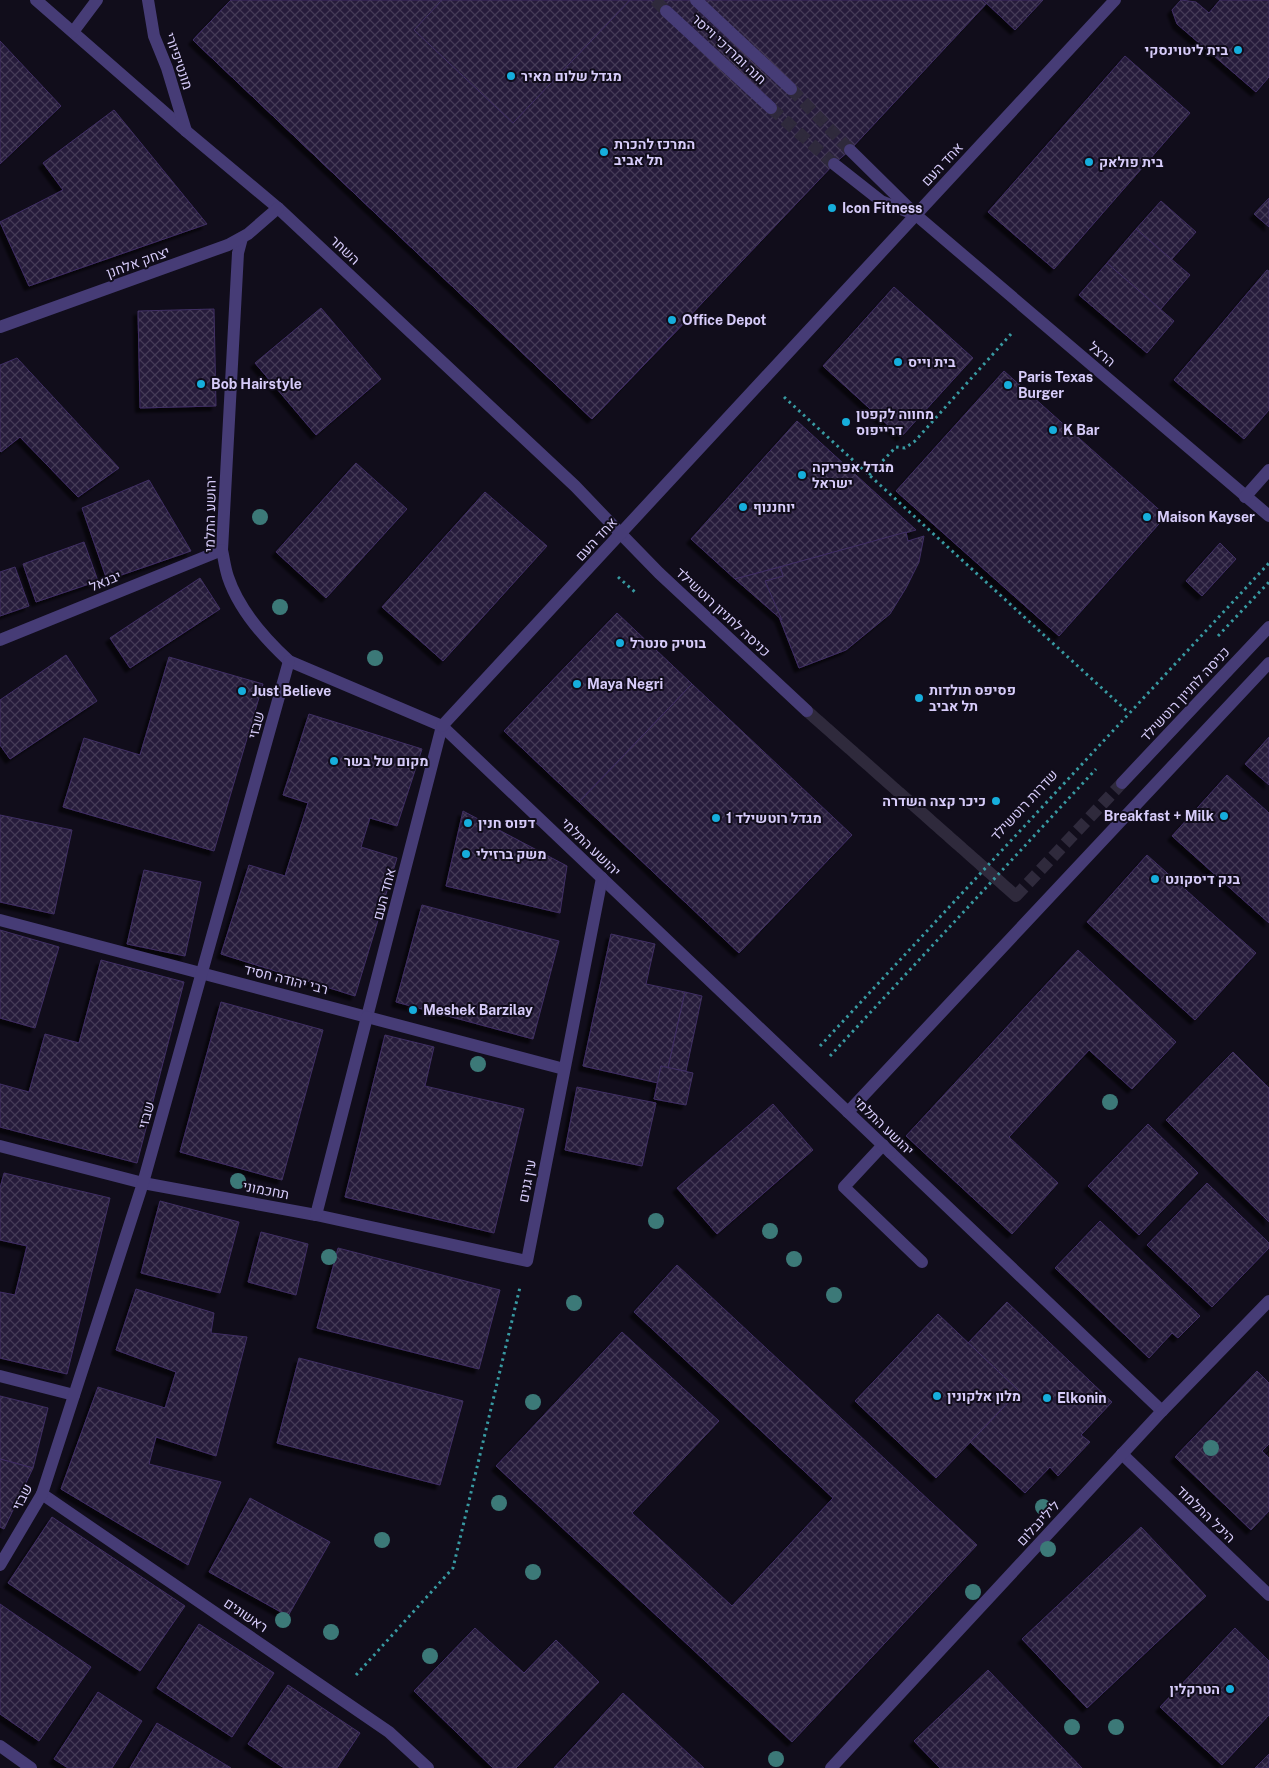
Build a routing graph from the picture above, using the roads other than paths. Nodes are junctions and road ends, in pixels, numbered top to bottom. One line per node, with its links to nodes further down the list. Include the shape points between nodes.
1 (36, 0): 7 (street, השחר)
2 (148, 0): 10 (street, מונטיפיורי, via 154,36)
3 (696, 0): 8 (street, חנה ומרדכי וייסר)
4 (1114, 0): 14 (street, אחד העם)
5 (92, 4): 7 (street)
6 (666, 11): 9 (street, חנה ומרדכי וייסר)
7 (69, 29): 10 (street, השחר)
8 (791, 89)
9 (771, 108)
10 (186, 131): 13 (street, השחר)
11 (850, 150): 14 (street)
12 (834, 164): 14 (street, via 880,200)
13 (278, 208): 15 (street, יצחק אלחנן); 20 (street, השחר, via 575,486)
14 (916, 215): 18 (street, הרצל); 20 (street, אחד העם)
15 (242, 238): 16 (street, יצחק אלחנן); 21 (street, יהושע התלמי, via 238,253)
16 (0, 327)
17 (1269, 470): 18 (street)
18 (1245, 496): 19 (street, הרצל)
19 (1269, 516)
20 (621, 534): 26 (street, כניסה לחניון רוטשילד); 27 (street, אחד העם)
21 (222, 550): 23 (street, יבנאל); 24 (street, יהושע התלמי, via 228,577 237,596 258,629)
22 (1269, 627): 28 (street, כניסה לחניון רוטשילד)
23 (0, 640)
24 (289, 661): 27 (street, יהושע התלמי); 31 (street, שבזי)
25 (1269, 663): 34 (street)
26 (807, 711)
27 (442, 726): 29 (street, יהושע התלמי); 32 (street, אחד העם)
28 (1122, 782)
29 (602, 878): 33 (street, עין גנים); 34 (street, יהושע התלמי)
30 (0, 920): 31 (street, רבי יהודה חסיד)
31 (202, 973): 32 (street, רבי יהודה חסיד); 37 (street, שבזי)
32 (367, 1017): 33 (street, רבי יהודה חסיד); 38 (street, אחד העם)
33 (564, 1069): 39 (street, עין גנים)
34 (848, 1112): 36 (street, יהושע התלמי)
35 (0, 1146): 37 (street, תחכמוני)
36 (887, 1149): 40 (street, via 844,1188); 44 (street, יהושע התלמי)
37 (143, 1183): 38 (street, תחכמוני); 43 (street, שבזי)
38 (316, 1215): 39 (street, תחכמוני)
39 (527, 1260)
40 (922, 1262)
41 (1269, 1301): 44 (street, לילינבלום)
42 (0, 1376): 43 (street)
43 (74, 1395): 46 (street, שבזי)
44 (1162, 1411): 45 (street, לילינבלום)
45 (1122, 1454): 49 (street, היכל התלמוד); 53 (street, לילינבלום)
46 (42, 1494): 47 (street, שבזי); 52 (street, ראשונים, via 389,1732)
47 (4, 1550): 48 (street, שבזי)
48 (0, 1565)
49 (1269, 1595)
50 (0, 1746): 51 (street)
51 (31, 1768)
52 (428, 1768)
53 (831, 1768)

